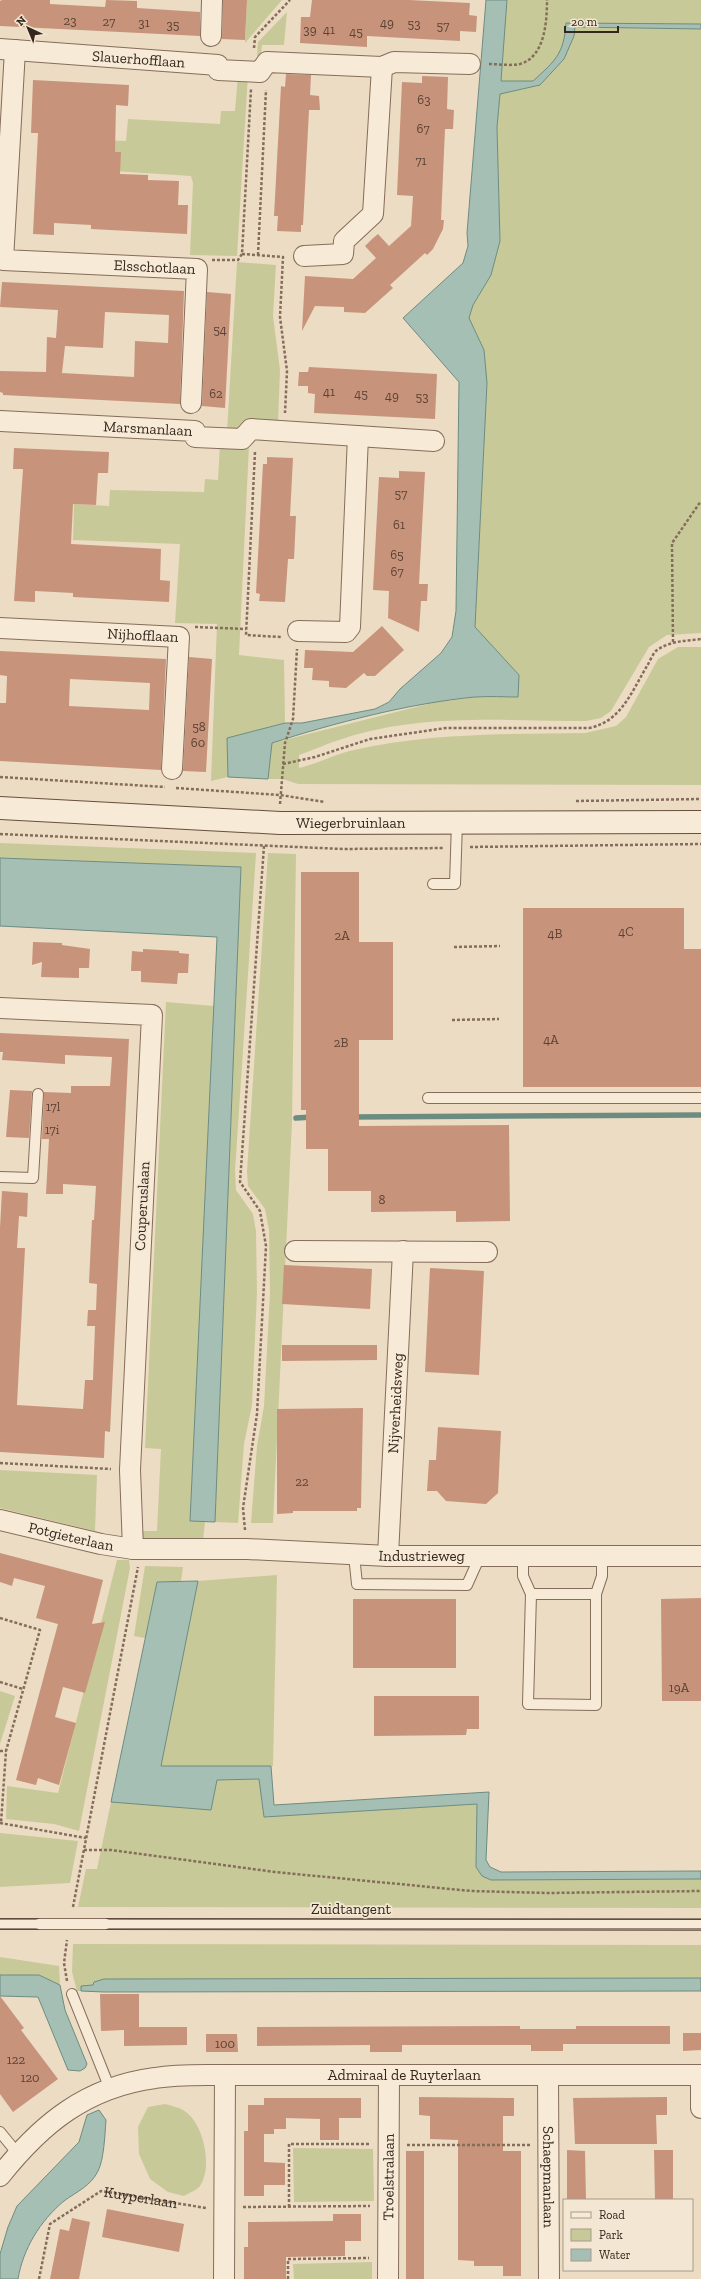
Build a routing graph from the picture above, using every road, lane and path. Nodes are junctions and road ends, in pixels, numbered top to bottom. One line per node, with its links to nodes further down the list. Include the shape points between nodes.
1 (212, 0): 4 (street)
2 (290, 0): 7 (path, via 255,37)
3 (547, 0): 6 (path, via 546,25 539,48 528,60 520,64)
4 (211, 36)
5 (8, 49): 7 (street, Slauerhofflaan, via 218,64 218,70); 12 (street, Elsschotlaan)
6 (477, 64): 8 (street, Slauerhofflaan, via 394,62)
7 (260, 67): 8 (street, Slauerhofflaan); 9 (path); 10 (path)
8 (382, 67): 11 (street, via 373,214 344,241 343,254)
9 (242, 254): 10 (path); 13 (path, via 238,260 198,259)
10 (258, 255): 17 (path, via 283,257 280,317 287,372)
11 (304, 256)
12 (2, 261): 13 (street, Elsschotlaan)
13 (197, 269): 14 (street, Elsschotlaan)
14 (191, 403)
15 (0, 421): 16 (street, Marsmanlaan, via 196,431 195,437 242,439 251,429)
16 (256, 430): 17 (street); 22 (path)
17 (285, 432): 18 (street)
18 (358, 436): 19 (street); 24 (street, via 350,627 346,632)
19 (434, 440)
20 (701, 501): 26 (path, via 672,543)
21 (0, 628): 23 (street, Nijhofflaan)
22 (246, 630): 23 (path, via 179,627); 24 (path, via 246,635)
23 (179, 637): 28 (street, Nijhofflaan)
24 (293, 638): 27 (path, via 293,719 285,743)
25 (701, 639): 26 (path)
26 (673, 642): 27 (path, via 656,651 621,710 600,726 446,728 370,739 315,757)
27 (283, 764): 29 (path, via 280,795)
28 (172, 769)
29 (0, 777)
30 (0, 808): 31 (street, Wiegerbruinlaan, via 264,822)
31 (457, 822): 32 (street, Wiegerbruinlaan); 36 (lane)
32 (701, 822)
33 (0, 834): 35 (path, Wiegerbruinlaan)
34 (701, 844): 36 (path, Wiegerbruinlaan)
35 (264, 846): 36 (path, Wiegerbruinlaan, via 343,849); 54 (path, via 240,1182 260,1211 266,1246 257,1414 243,1508)
36 (456, 847): 37 (lane, via 455,884)
37 (433, 884)
38 (500, 946): 39 (path)
39 (454, 947)
40 (0, 1008): 51 (street, Couperuslaan, via 152,1015)
41 (499, 1019): 42 (path)
42 (452, 1020)
43 (38, 1094): 46 (lane, via 33,1178)
44 (428, 1098): 45 (lane)
45 (701, 1098)
46 (0, 1177)
47 (295, 1251): 48 (street)
48 (402, 1251): 49 (street); 56 (street, Nijverheidsweg)
49 (487, 1252)
50 (0, 1463): 51 (path)
51 (130, 1470): 53 (street, Couperuslaan)
52 (0, 1520): 53 (street, Potgieterlaan, via 101,1544)
53 (137, 1549): 54 (street, Industrieweg); 69 (path)
54 (247, 1549): 55 (street, Industrieweg)
55 (354, 1555): 56 (street, Industrieweg); 57 (lane, via 357,1584 467,1585)
56 (388, 1556): 57 (street, Industrieweg)
57 (480, 1556): 58 (street, Industrieweg)
58 (523, 1556): 59 (street, Industrieweg); 61 (lane, via 523,1576)
59 (602, 1556): 60 (street, Industrieweg); 62 (lane, via 602,1576)
60 (701, 1556)
61 (531, 1594): 62 (lane); 62 (lane, via 528,1704 596,1705)
62 (596, 1594)
63 (0, 1618): 65 (path, via 40,1630)
64 (0, 1682): 65 (path)
65 (23, 1689): 67 (path)
66 (0, 1751): 67 (path)
67 (6, 1751): 68 (path)
68 (1, 1823): 69 (path)
69 (86, 1838): 70 (path)
70 (84, 1850): 71 (path, via 111,1850 275,1872 471,1891); 72 (path)
71 (701, 1891)
72 (73, 1907)
73 (0, 1924): 74 (lane, Zuidtangent, bridge)
74 (701, 1924)
75 (67, 1940): 76 (path, via 64,1969)
76 (72, 1994): 81 (lane)
77 (225, 2075): 78 (street, Admiraal de Ruyterlaan); 81 (street, Admiraal de Ruyterlaan, via 156,2077 132,2081); 90 (street)
78 (389, 2075): 79 (street, Admiraal de Ruyterlaan); 84 (street, Troelstralaan)
79 (548, 2075): 80 (street, Admiraal de Ruyterlaan); 85 (street, Schaepmanlaan)
80 (701, 2075): 82 (street)
81 (110, 2089): 86 (street, Admiraal de Ruyterlaan, via 74,2105 44,2127)
82 (701, 2108)
83 (0, 2132): 86 (lane)
84 (389, 2144): 85 (path); 88 (street, Troelstralaan); 89 (path, via 288,2144)
85 (548, 2145): 96 (street, Schaepmanlaan)
86 (18, 2154): 87 (street, Admiraal de Ruyterlaan)
87 (0, 2176)
88 (388, 2206): 89 (path, Kuyperlaan); 91 (street, Troelstralaan)
89 (289, 2207): 90 (path, Kuyperlaan)
90 (224, 2208): 92 (path, Kuyperlaan, via 200,2208 101,2191 50,2224); 93 (street)
91 (388, 2257): 94 (path, via 288,2259); 95 (street, Troelstralaan)
92 (39, 2279)
93 (224, 2279)
94 (288, 2279)
95 (388, 2279)
96 (549, 2279)

